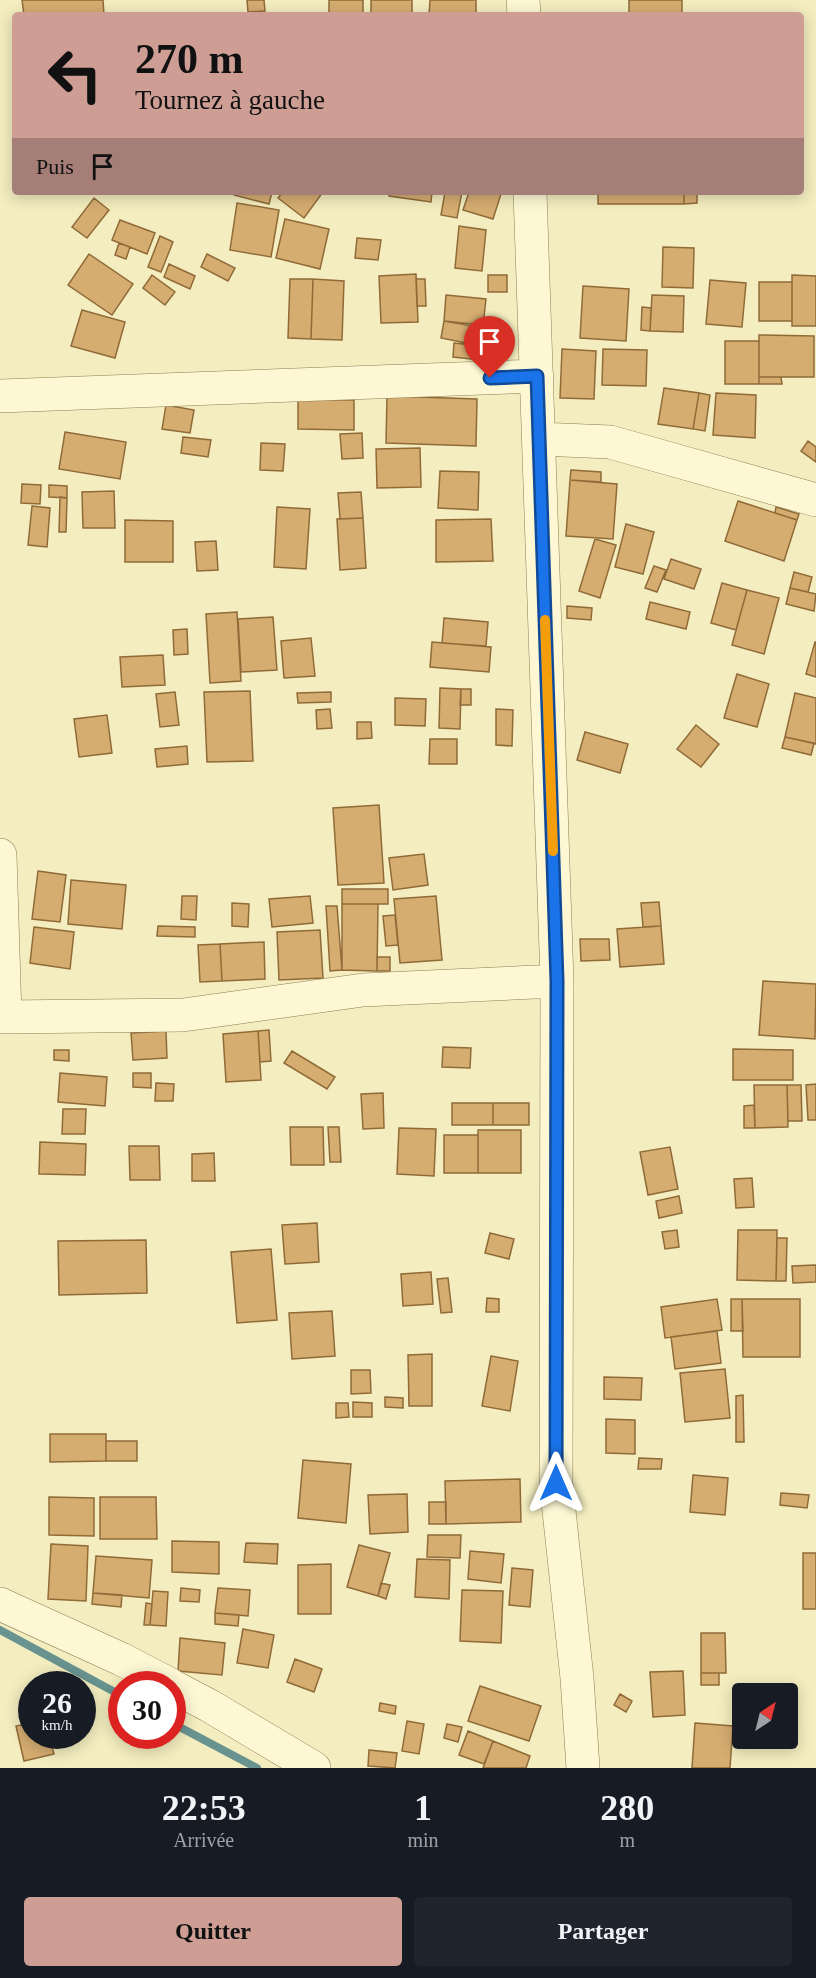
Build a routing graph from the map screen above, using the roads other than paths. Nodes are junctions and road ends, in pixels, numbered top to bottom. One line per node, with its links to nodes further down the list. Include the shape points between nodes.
1 (530, 195): 2 (street)
2 (537, 376): 3 (street); 4 (street)
3 (0, 396)
4 (539, 439): 5 (street, via 610,442); 7 (street)
5 (816, 500)
6 (0, 855): 7 (street, via 5,1017 183,1015 363,990)
7 (557, 981): 12 (street, via 556,1483)
8 (0, 1604): 9 (street)
9 (144, 1671)
10 (186, 1694): 11 (street)
11 (314, 1768)
12 (584, 1768)

